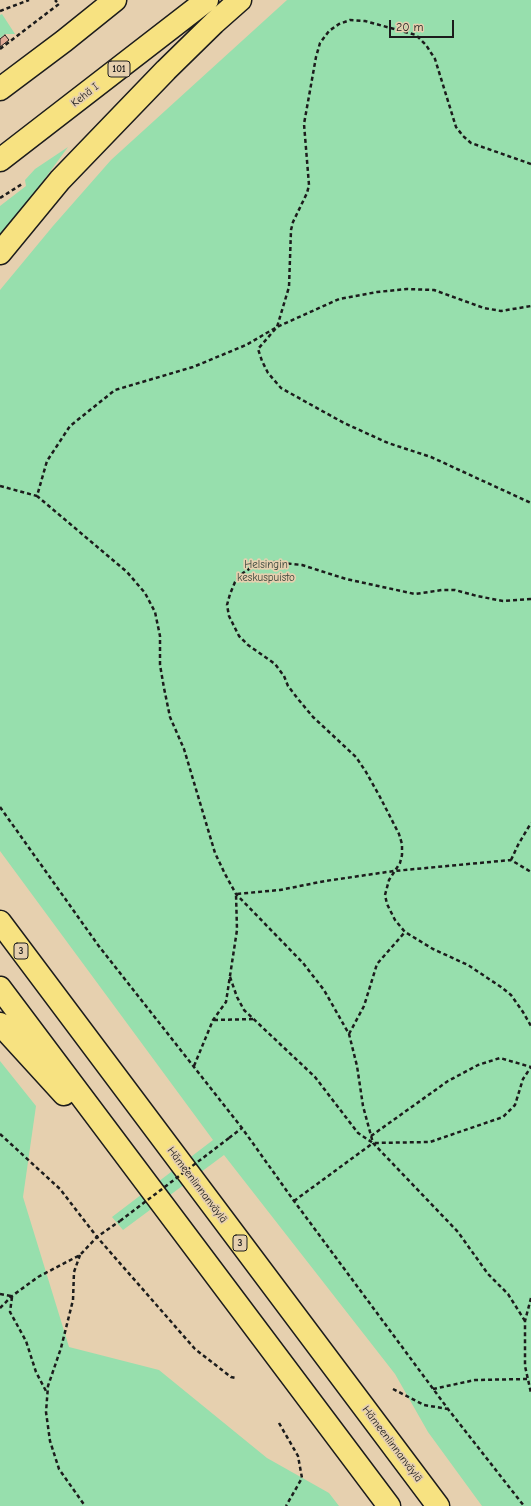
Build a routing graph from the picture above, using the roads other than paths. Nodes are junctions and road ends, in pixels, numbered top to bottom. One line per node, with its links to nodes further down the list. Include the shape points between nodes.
1 (115, 0): 4 (highway)
2 (207, 0): 5 (highway, Kehä I / 101)
3 (240, 0): 6 (highway, via 166,70 60,180)
4 (0, 89)
5 (0, 160)
6 (0, 253)
7 (0, 922): 12 (highway, Hämeenlinnanväylä / 3)
8 (0, 988): 10 (highway)
9 (0, 1024): 10 (highway)
10 (145, 1181): 11 (highway)
11 (389, 1506)
12 (438, 1506)

